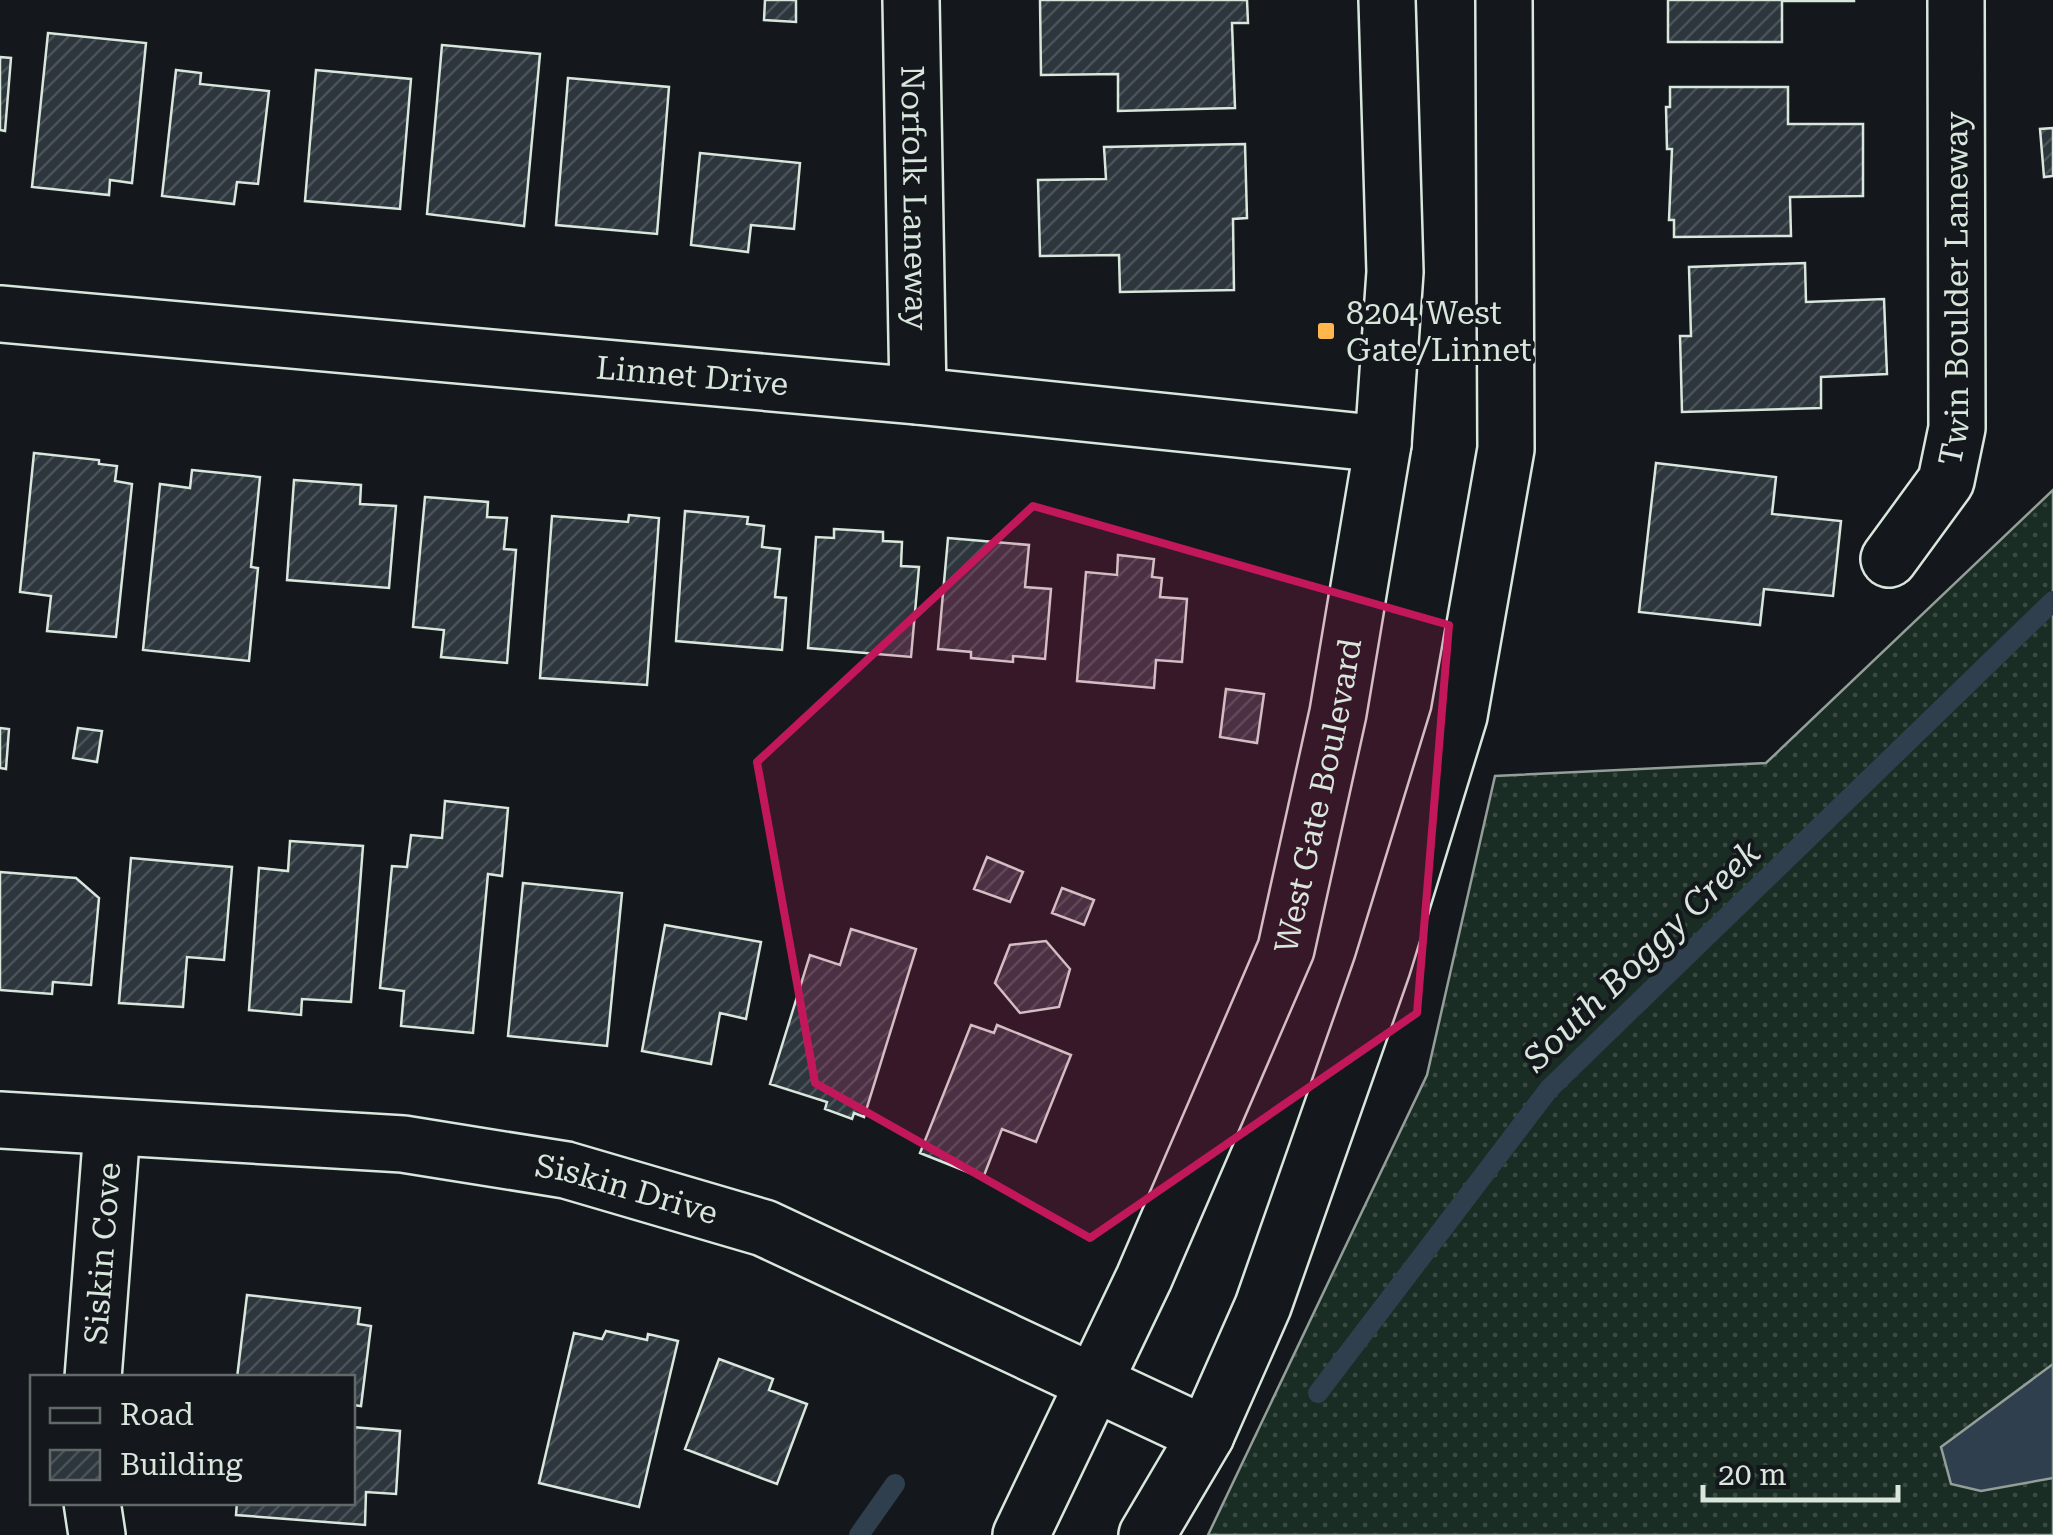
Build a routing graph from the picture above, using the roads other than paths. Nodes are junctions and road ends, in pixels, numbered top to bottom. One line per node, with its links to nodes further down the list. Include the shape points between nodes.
1 (911, 0): 6 (main road, Norfolk Laneway)
2 (1387, 0): 7 (main road, West Gate Boulevard, via 1395,272)
3 (1504, 0): 13 (main road, via 1506,449 1459,716 1330,1118 1263,1306)
4 (1956, 0): 8 (main road, Twin Boulder Laneway, via 1958,428 1946,481)
5 (0, 314): 6 (main road, Linnet Drive)
6 (918, 396): 7 (main road, Linnet Drive)
7 (1383, 444): 12 (main road, West Gate Boulevard, via 1338,714 1286,949)
8 (1889, 559)
9 (0, 1120): 10 (main road, Siskin Drive)
10 (112, 1128): 11 (main road, Siskin Cove); 12 (main road, Siskin Drive, via 403,1144 566,1170 764,1228)
11 (92, 1375)
12 (1097, 1382): 13 (main road, Siskin Drive); 16 (main road, West Gate Boulevard)
13 (1206, 1435): 17 (main road)
14 (92, 1505): 15 (main road)
15 (97, 1535)
16 (1021, 1535)
17 (1148, 1535)

